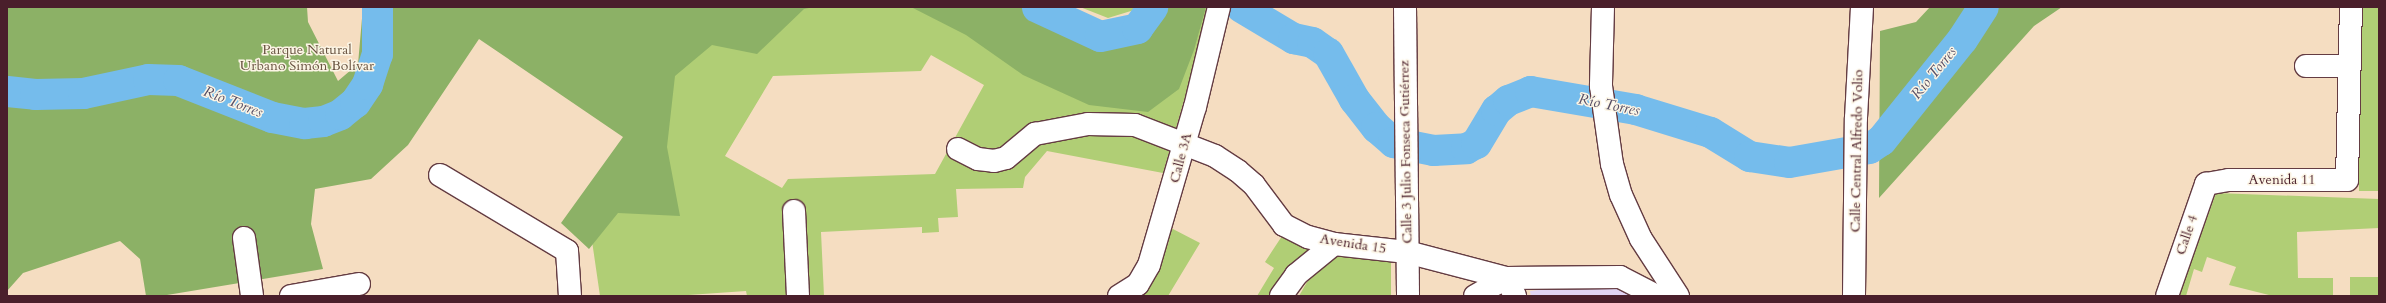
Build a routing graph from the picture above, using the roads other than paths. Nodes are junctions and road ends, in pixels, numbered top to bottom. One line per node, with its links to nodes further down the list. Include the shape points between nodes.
1 (1405, 7): 15 (street, Calle 3 Julio Fonseca Gutiérrez)
2 (1603, 7): 27 (street, via 1601,86 1621,195 1642,239)
3 (1862, 7): 28 (street, Calle Central Alfredo Volio, via 1856,118)
4 (2351, 7): 7 (street)
5 (1219, 8): 8 (street, Calle 3A)
6 (2306, 66): 7 (street)
7 (2349, 66): 11 (street, Avenida 11, via 2347,180)
8 (1185, 144): 9 (street, Avenida 15, via 1135,125 1088,124 1035,134 1006,158 994,161 978,158); 14 (street, Avenida 15, via 1215,156 1238,171 1254,185 1284,225 1308,237); 22 (street, Calle 3A, via 1150,265 1138,284)
9 (958, 149)
10 (440, 175): 20 (street, via 567,251)
11 (2216, 181): 29 (street, Calle 4, via 2206,184 2202,192)
12 (794, 211): 21 (street)
13 (244, 238): 18 (street)
14 (1334, 244): 15 (street, Avenida 15); 23 (street, via 1296,275)
15 (1407, 252): 17 (street, Avenida 15); 24 (street, Calle 3 Julio Fonseca Gutiérrez)
16 (359, 284): 19 (street)
17 (1510, 287): 25 (street, Avenida 15); 26 (street, Avenida 15, via 1620,276)
18 (252, 296)
19 (291, 296)
20 (570, 296)
21 (798, 296)
22 (1119, 296)
23 (1281, 296)
24 (1408, 296)
25 (1475, 296)
26 (1657, 296)
27 (1678, 296)
28 (1854, 296)
29 (2167, 296)

